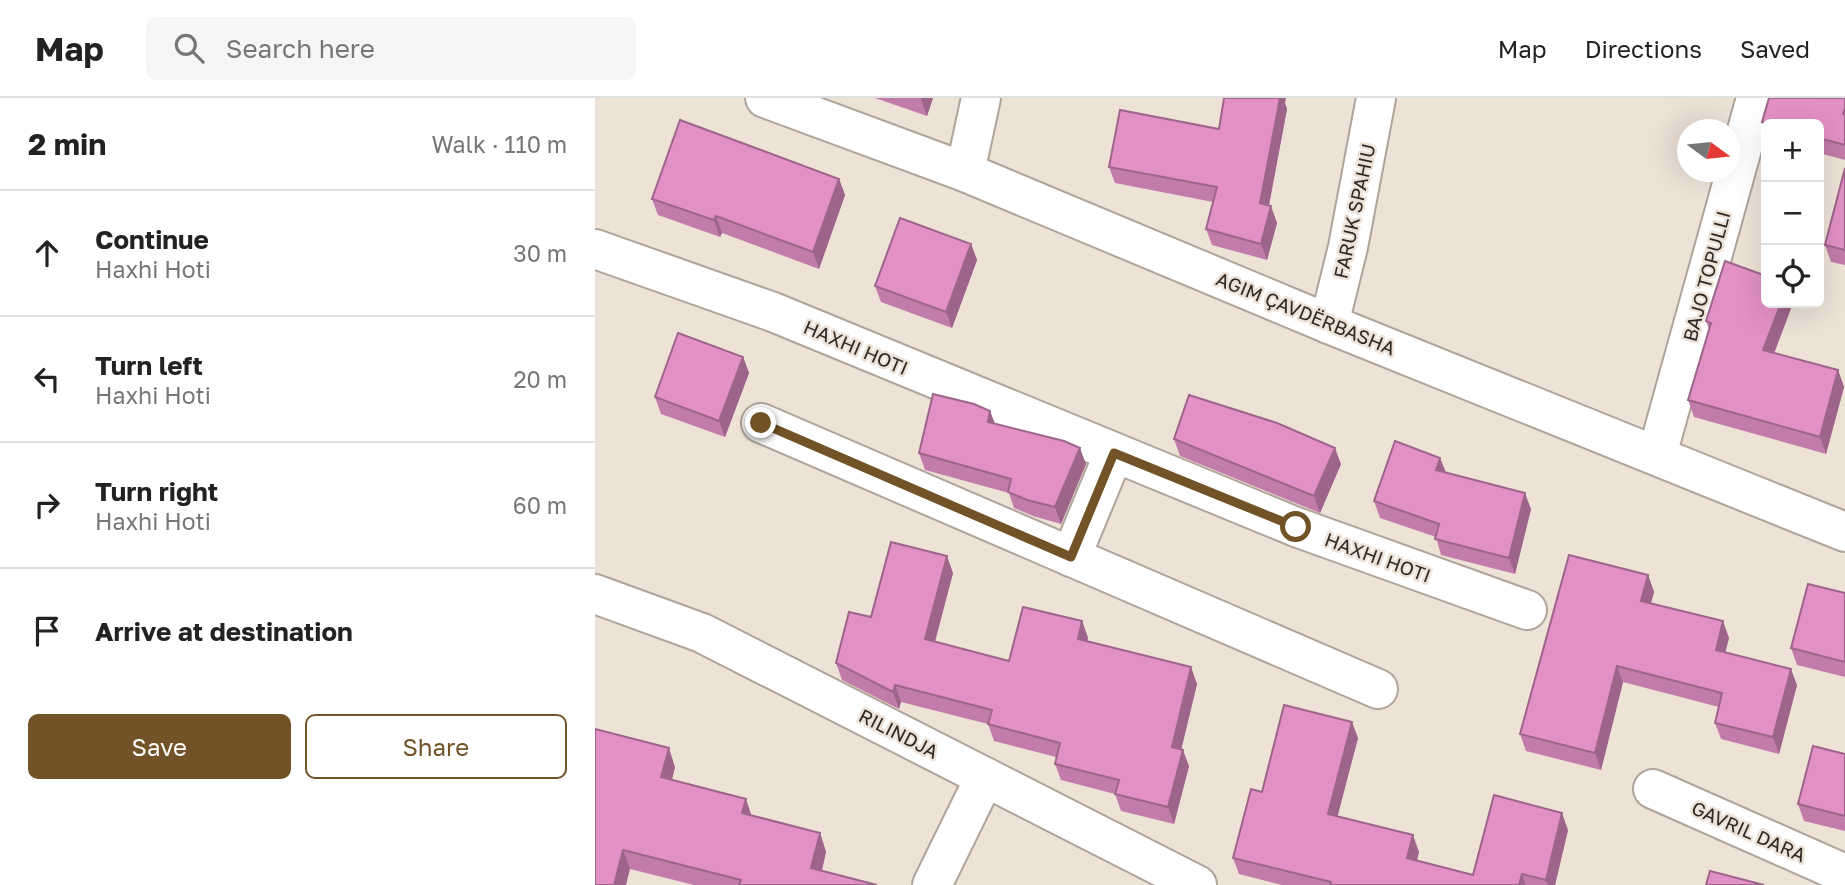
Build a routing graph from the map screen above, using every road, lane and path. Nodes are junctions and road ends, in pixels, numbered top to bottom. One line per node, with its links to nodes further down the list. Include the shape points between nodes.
1 (765, 98): 5 (street, AGIM ÇAVDËRBASHA)
2 (981, 98): 5 (street)
3 (1376, 98): 7 (street, FARUK SPAHIU)
4 (1756, 98): 10 (street, BAJO TOPULLI)
5 (965, 172): 7 (street, AGIM ÇAVDËRBASHA)
6 (595, 249): 9 (street, HAXHI HOTI, via 773,312)
7 (1329, 324): 10 (street, AGIM ÇAVDËRBASHA)
8 (761, 423): 12 (street)
9 (1114, 453): 12 (street); 14 (street, HAXHI HOTI, via 1296,527)
10 (1657, 455): 11 (street, AGIM ÇAVDËRBASHA)
11 (1845, 532)
12 (1071, 557): 15 (street)
13 (595, 594): 16 (street, RILINDJA, via 702,633)
14 (1527, 610)
15 (1378, 690)
16 (985, 777): 19 (street); 20 (street, RILINDJA)
17 (1653, 789): 18 (street, GAVRIL DARA)
18 (1845, 874)
19 (932, 885)
20 (1197, 885)

